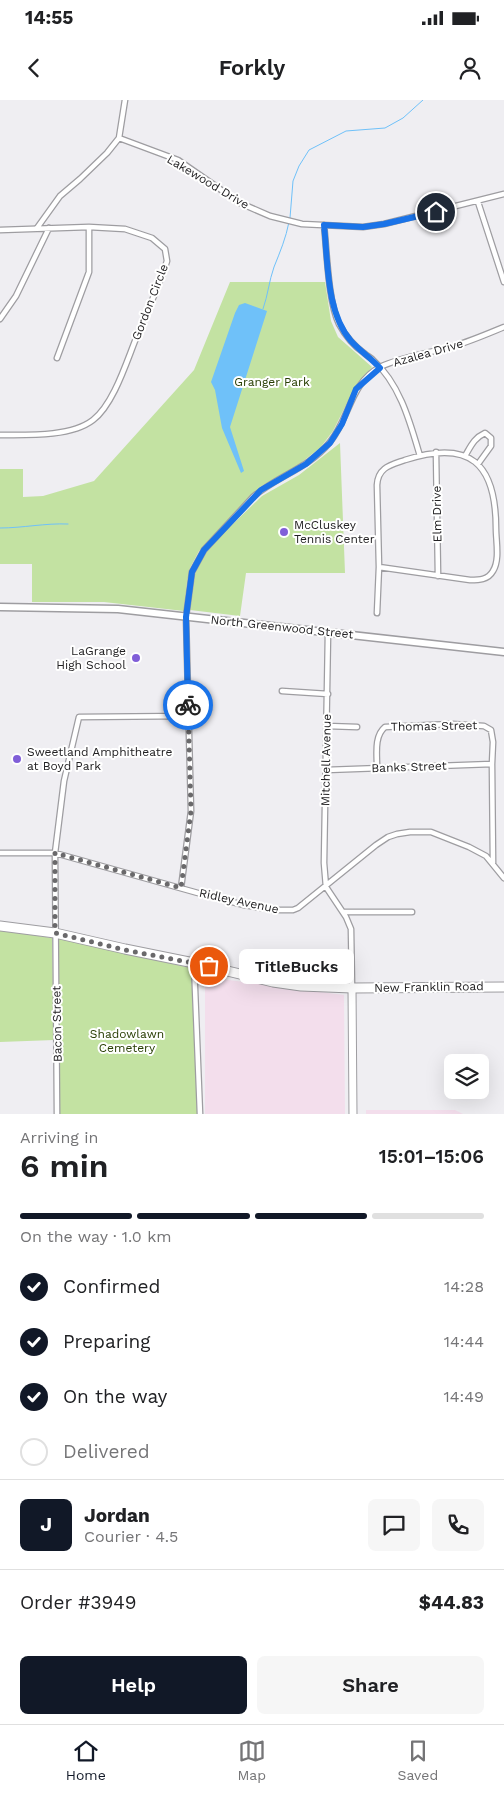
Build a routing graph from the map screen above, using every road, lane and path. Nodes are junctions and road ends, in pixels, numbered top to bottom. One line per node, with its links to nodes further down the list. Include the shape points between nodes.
1 (125, 100): 2 (street)
2 (119, 138): 5 (street, Lakewood Drive, via 178,160 240,203 270,216 302,224); 7 (street, via 84,176 60,196)
3 (504, 194): 4 (street, Lakewood Drive)
4 (478, 202): 5 (street, Lakewood Drive, via 384,224 363,227); 10 (street)
5 (324, 225): 14 (street, via 331,290 339,324 352,342)
6 (89, 227): 8 (street, Gordon Circle); 13 (street, via 89,272); 15 (street, Gordon Circle, via 125,229 152,238 165,249 167,261 127,363 109,402 94,420 73,430)
7 (36, 228): 8 (street, Gordon Circle); 9 (street, Gordon Circle)
8 (50, 228): 11 (street, via 16,296)
9 (0, 230)
10 (504, 282)
11 (0, 320)
12 (504, 327): 14 (street, Azalea Drive, via 467,342)
13 (57, 358)
14 (380, 368): 17 (street, via 400,399); 24 (street, Azalea Drive, via 356,389 342,424 330,443 306,464 261,490 204,550 192,572)
15 (0, 435)
16 (436, 452): 17 (street); 18 (street); 21 (street, Elm Drive)
17 (420, 456): 20 (street, via 389,465 378,476)
18 (465, 456): 19 (street); 19 (street, via 478,436 485,433 491,438 491,446)
19 (478, 464): 21 (street, via 490,481 494,497 495,568 480,580)
20 (379, 567): 21 (street); 23 (street)
21 (438, 576)
22 (0, 607): 24 (main road, North Greenwood Street, via 118,609)
23 (377, 613)
24 (186, 617): 25 (main road, North Greenwood Street); 29 (street, Azalea Drive)
25 (328, 632): 26 (main road, North Greenwood Street); 28 (street, Mitchell Avenue)
26 (504, 652)
27 (282, 691): 28 (street)
28 (328, 694): 30 (street, Mitchell Avenue)
29 (189, 716): 36 (street, Bacon Street, via 79,717 64,781); 40 (street, Azalea Drive, via 191,811)
30 (326, 726): 31 (street); 34 (street, Mitchell Avenue)
31 (357, 727)
32 (492, 764): 33 (street, Banks Street); 33 (street, Thomas Street, via 491,730 484,726 443,724 384,728 376,743); 37 (street)
33 (377, 767): 34 (street, Banks Street)
34 (326, 770): 39 (street, Mitchell Avenue)
35 (0, 853): 36 (street, Ridley Avenue)
36 (55, 853): 40 (street, Ridley Avenue); 44 (street, Bacon Street)
37 (493, 863): 38 (street, Ridley Avenue); 39 (street, Ridley Avenue, via 469,847 431,832 410,832 388,837)
38 (504, 878)
39 (326, 887): 40 (street, Ridley Avenue, via 298,908 286,910 244,904); 41 (street)
40 (181, 888)
41 (343, 912): 42 (street); 47 (street, via 352,935)
42 (412, 912)
43 (0, 926): 44 (highway, New Franklin Road)
44 (55, 933): 45 (highway, New Franklin Road); 48 (street, Bacon Street)
45 (194, 963): 47 (highway, New Franklin Road, via 272,982); 49 (street)
46 (504, 987): 47 (highway, New Franklin Road)
47 (352, 988): 50 (main road)
48 (58, 1114)
49 (200, 1114)
50 (353, 1114)

